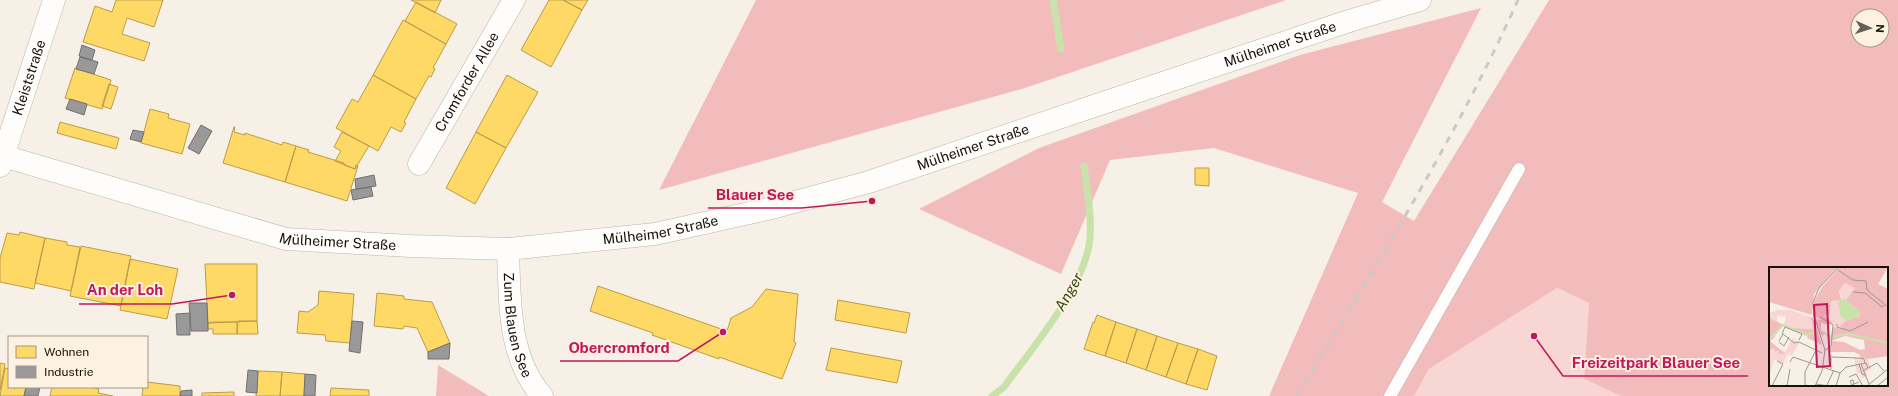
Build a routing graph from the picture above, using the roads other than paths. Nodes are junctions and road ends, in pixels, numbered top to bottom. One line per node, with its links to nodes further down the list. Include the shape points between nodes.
1 (54, 0): 4 (main road, Kleiststraße)
2 (514, 0): 5 (main road, Cromforder Allee)
3 (1420, 0): 7 (main road, Mülheimer Straße, via 869,182 772,208 655,234)
4 (1, 159): 7 (main road, Mülheimer Straße, via 286,239)
5 (418, 164)
6 (1519, 169): 9 (lane)
7 (508, 249): 8 (main road, Zum Blauen See, via 511,321 517,347 525,369)
8 (542, 396)
9 (1390, 396)

